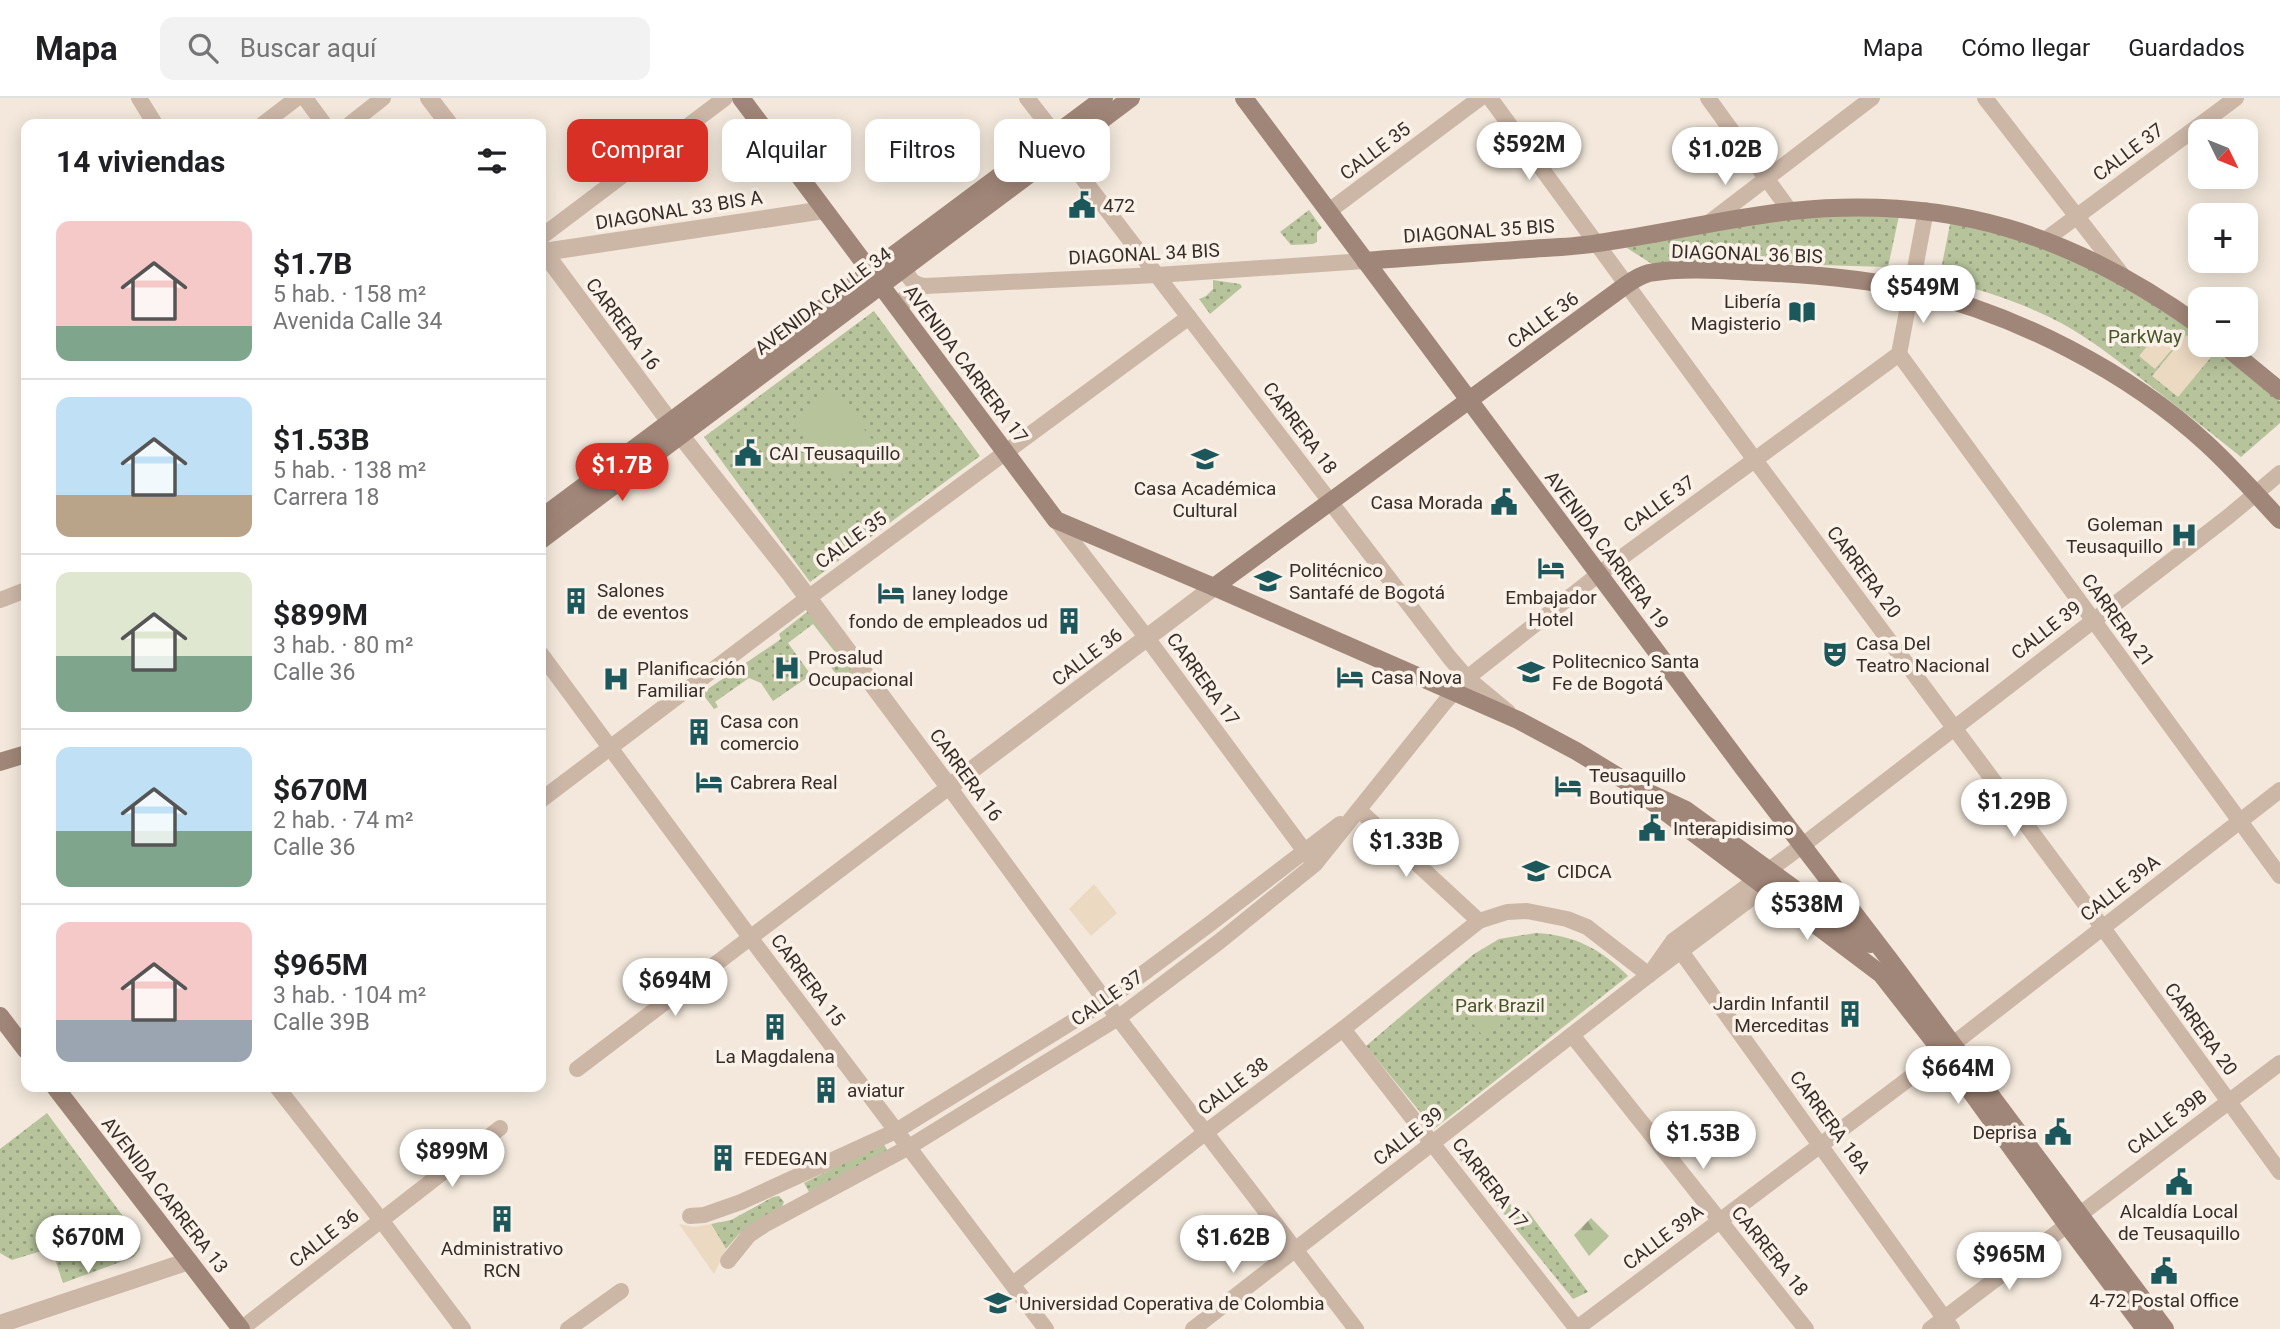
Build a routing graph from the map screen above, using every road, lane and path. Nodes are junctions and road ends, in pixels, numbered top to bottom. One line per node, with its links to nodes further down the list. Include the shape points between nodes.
1 (139, 98): 18 (street)
2 (297, 98): 19 (street)
3 (304, 98): 20 (street)
4 (383, 98): 21 (street)
5 (429, 98): 22 (street)
6 (725, 98): 38 (street)
7 (741, 98): 30 (main road, AVENIDA CARRERA 17)
8 (1027, 98): 23 (street, CARRERA 18)
9 (1104, 98): 24 (main road, AVENIDA CALLE 34)
10 (1131, 98): 25 (main road, AVENIDA CALLE 34)
11 (1244, 98): 31 (main road, AVENIDA CARRERA 19)
12 (1480, 98): 31 (street, CALLE 35)
13 (1490, 98): 37 (street, CARRERA 20)
14 (1709, 98): 26 (street)
15 (1872, 98): 26 (street)
16 (1985, 98): 34 (street)
17 (2236, 98): 34 (street, CALLE 37)
18 (152, 119)
19 (276, 119)
20 (320, 119)
21 (356, 119)
22 (445, 119)
23 (1042, 119)
24 (1082, 119)
25 (1096, 119)
26 (1767, 178): 32 (street); 35 (street)
27 (1004, 182): 45 (main road, AVENIDA CALLE 34)
28 (1009, 182): 42 (main road, AVENIDA CALLE 34)
29 (1088, 182): 43 (street, CARRERA 18)
30 (824, 210): 39 (street, DIAGONAL 33 BIS A); 45 (main road, AVENIDA CARRERA 17)
31 (1329, 211): 41 (main road, AVENIDA CARRERA 19)
32 (1790, 211): 33 (main road, DIAGONAL 36 BIS, via 1877,206); 35 (main road, DIAGONAL 36 BIS)
33 (1927, 211): 36 (main road, DIAGONAL 36 BIS, via 1973,218); 48 (street)
34 (2077, 216): 36 (street, CALLE 37); 44 (street)
35 (1706, 225): 37 (main road, DIAGONAL 36 BIS)
36 (2045, 240): 44 (main road, DIAGONAL 36 BIS)
37 (1597, 244): 41 (main road, DIAGONAL 35 BIS); 46 (street, CARRERA 20)
38 (546, 250)
39 (546, 253)
40 (546, 257): 56 (street, CARRERA 16)
41 (1365, 261): 43 (street, DIAGONAL 34 BIS); 55 (main road, AVENIDA CARRERA 19)
42 (906, 265): 45 (main road, AVENIDA CALLE 34); 47 (street, via 909,278)
43 (1157, 275): 47 (street, DIAGONAL 34 BIS); 50 (street, CARRERA 18)
44 (2123, 277): 51 (main road, DIAGONAL 36 BIS)
45 (876, 278): 49 (main road, AVENIDA CARRERA 17); 56 (main road, AVENIDA CALLE 34)
46 (1626, 285): 48 (main road, DIAGONAL 36 BIS, via 1650,273 1738,271); 55 (main road, CALLE 36); 58 (street, CARRERA 20)
47 (925, 286): 49 (street, via 906,296)
48 (1911, 289): 52 (street); 60 (main road, DIAGONAL 36 BIS, via 2033,331 2102,368 2205,442)
49 (900, 311): 57 (main road, AVENIDA CARRERA 17)
50 (1189, 317): 57 (street, CALLE 35); 61 (street, CARRERA 18)
51 (2188, 318)
52 (1899, 354): 58 (street, CALLE 37); 71 (street, CARRERA 21)
53 (2239, 357): 54 (main road)
54 (2280, 391)
55 (1469, 400): 61 (main road, CALLE 36); 66 (main road, AVENIDA CARRERA 19)
56 (675, 429): 62 (main road, AVENIDA CALLE 34); 65 (main road, AVENIDA CALLE 34); 69 (street, CARRERA 16)
57 (1006, 453): 63 (main road, AVENIDA CARRERA 17); 69 (street, CALLE 35)
58 (1755, 460): 66 (street, CALLE 37); 77 (street, CARRERA 20)
59 (2280, 473): 60 (street, CALLE 39)
60 (2256, 493): 64 (main road, DIAGONAL 36 BIS); 71 (street, CALLE 39)
61 (1330, 502): 67 (main road, CALLE 36); 74 (street, CARRERA 18)
62 (546, 515)
63 (1056, 520): 67 (main road); 72 (street, CARRERA 17)
64 (2280, 520)
65 (546, 536)
66 (1599, 574): 74 (street, CALLE 37); 86 (main road, AVENIDA CARRERA 19)
67 (1214, 587): 72 (street, CALLE 36); 75 (main road)
68 (21, 592): 70 (street)
69 (808, 598): 78 (street, CALLE 35); 81 (street, CARRERA 16)
70 (0, 600)
71 (2093, 621): 77 (street, CALLE 39); 85 (street, CARRERA 21)
72 (1147, 638): 81 (street, CALLE 36); 87 (street, CARRERA 17)
73 (546, 661): 78 (street, CARRERA 15)
74 (1467, 678): 75 (street, CALLE 37); 76 (street, CARRERA 18)
75 (1454, 692): 76 (main road); 84 (street, CALLE 37)
76 (1518, 720): 90 (main road, via 1632,785 1680,824)
77 (1954, 728): 86 (street, CALLE 39); 93 (street, CARRERA 20)
78 (611, 748): 83 (street, CALLE 35); 94 (street, CARRERA 15)
79 (21, 756): 80 (main road)
80 (0, 762)
81 (949, 787): 94 (street, CALLE 36); 99 (street, CARRERA 16)
82 (2280, 790): 85 (street, CALLE 39A)
83 (546, 796)
84 (1359, 810): 87 (street, CALLE 37); 88 (street, CALLE 37); 91 (street)
85 (2240, 821): 89 (street, CARRERA 21); 93 (street, CALLE 39A)
86 (1803, 845): 90 (street, CALLE 39); 97 (main road, AVENIDA CARRERA 19)
87 (1303, 851): 88 (street, CARRERA 17); 92 (street, CALLE 37)
88 (1315, 864): 95 (street, CALLE 37)
89 (2280, 876)
90 (1767, 878): 96 (street, CALLE 39); 97 (main road); 105 (main road, AVENIDA CARRERA 19, via 1871,966)
91 (1479, 921): 98 (street, via 1527,911 1567,919 1587,928); 102 (street, CALLE 38)
92 (1208, 926): 95 (street); 99 (street, CALLE 37)
93 (2103, 928): 105 (street, CALLE 39A); 112 (street, CARRERA 20)
94 (750, 938): 108 (street, CALLE 36); 114 (street, CARRERA 15)
95 (1220, 941): 101 (street, CALLE 37)
96 (1677, 946): 98 (street, CALLE 39); 117 (street, CARRERA 18A)
97 (1889, 959): 105 (main road, AVENIDA CARRERA 19)
98 (1648, 975): 103 (street, CALLE 39)
99 (1106, 1001): 101 (street, CARRERA 16); 107 (street, CALLE 37)
100 (0, 1016): 104 (main road)
101 (1118, 1018): 109 (street, CALLE 37); 115 (street, CARRERA 16)
102 (1343, 1029): 115 (street, CALLE 38); 116 (street, CARRERA 17)
103 (1572, 1035): 116 (street, CALLE 39); 125 (street, CARRERA 18)
104 (21, 1043)
105 (1948, 1048): 117 (street, CALLE 39A); 124 (main road, AVENIDA CARRERA 19)
106 (2280, 1063): 112 (street, CALLE 39B)
107 (1002, 1065): 109 (street); 114 (street, CALLE 37)
108 (577, 1069)
109 (1014, 1083): 118 (street, CALLE 37)
110 (59, 1092): 127 (main road, AVENIDA CARRERA 13)
111 (281, 1092): 123 (street)
112 (2228, 1102): 119 (street, CARRERA 20); 124 (street, CALLE 39B)
113 (500, 1128): 123 (street, CALLE 36)
114 (896, 1132): 118 (street, CARRERA 15); 120 (street, CALLE 37)
115 (1206, 1132): 126 (street, CARRERA 16); 129 (street, CALLE 38)
116 (1432, 1143): 126 (street, CALLE 39); 139 (street, CARRERA 17)
117 (1820, 1144): 125 (street, CALLE 39A); 132 (street, CARRERA 18A)
118 (909, 1147): 121 (street, CALLE 37); 129 (street, CARRERA 15)
119 (2280, 1172)
120 (785, 1182): 121 (street); 122 (street, CALLE 37, via 741,1202)
121 (798, 1207): 128 (street, CALLE 37, via 749,1235)
122 (690, 1216)
123 (382, 1220): 133 (street, CALLE 36); 134 (street)
124 (2073, 1220): 132 (street, CALLE 39B); 142 (main road, AVENIDA CARRERA 19); 143 (main road, AVENIDA CARRERA 19)
125 (1719, 1222): 139 (street, CALLE 39A); 140 (street, CARRERA 18)
126 (1295, 1250): 137 (street, CALLE 39); 138 (street, CARRERA 16)
127 (189, 1261): 131 (street); 133 (main road, AVENIDA CARRERA 13)
128 (728, 1261)
129 (1013, 1284): 136 (street, CARRERA 15)
130 (621, 1291): 135 (street)
131 (0, 1324)
132 (1948, 1324): 141 (street, CALLE 39B)
133 (241, 1329)
134 (463, 1329)
135 (568, 1329)
136 (1046, 1329)
137 (1193, 1329)
138 (1356, 1329)
139 (1577, 1329)
140 (1806, 1329)
141 (1930, 1329)
142 (2145, 1329)
143 (2165, 1329)

